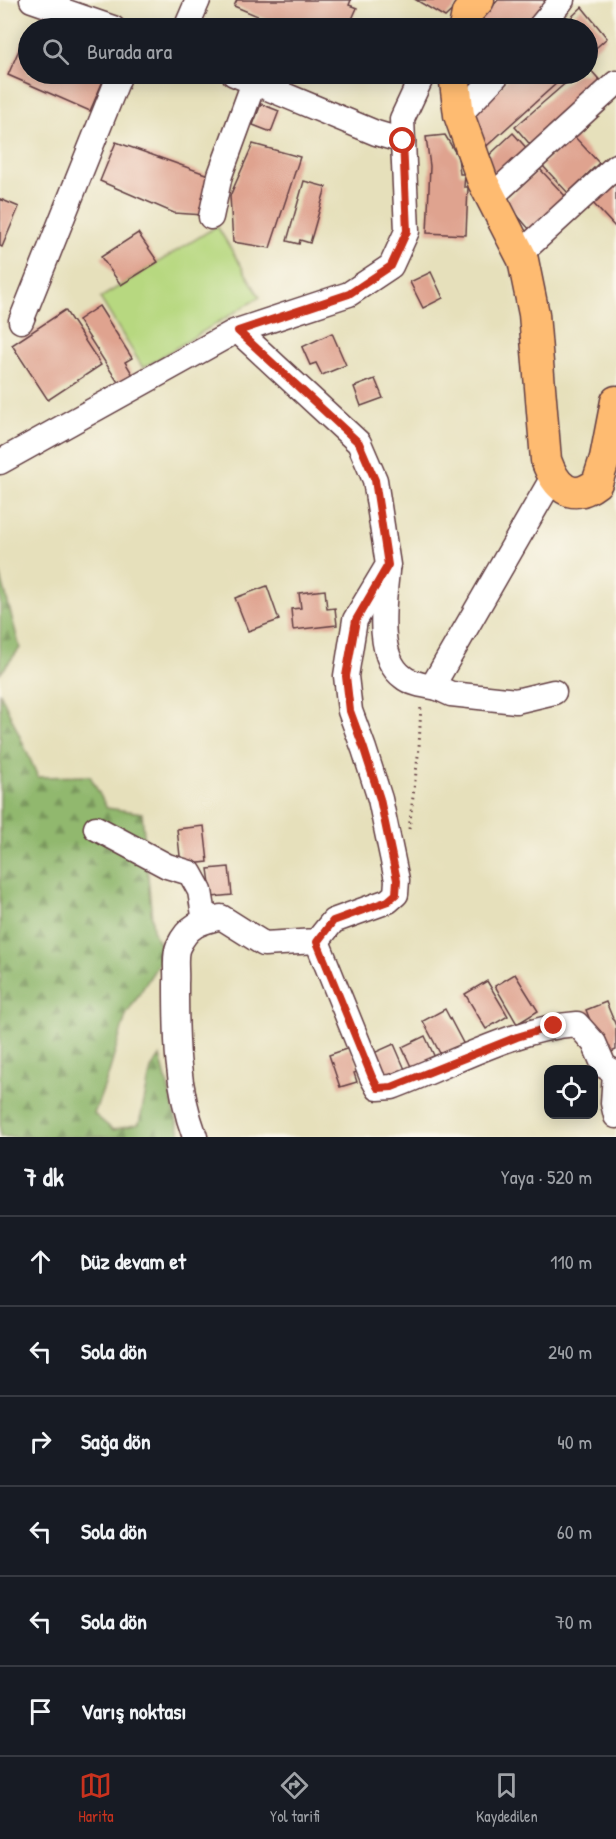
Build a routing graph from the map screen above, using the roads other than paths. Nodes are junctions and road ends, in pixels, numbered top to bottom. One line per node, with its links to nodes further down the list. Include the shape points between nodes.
1 (32, 0): 4 (street)
2 (198, 0): 5 (street)
3 (562, 0): 6 (street)
4 (84, 18)
5 (190, 18)
6 (547, 18)
7 (616, 83): 17 (street)
8 (116, 84): 20 (street)
9 (243, 84): 18 (street)
10 (258, 84): 15 (street)
11 (418, 84): 15 (street, via 402,119)
12 (455, 84): 14 (main road)
13 (488, 84): 14 (street)
14 (459, 115): 17 (main road)
15 (403, 141): 21 (street, via 407,231 391,266 349,294)
16 (616, 166): 19 (street)
17 (491, 197): 19 (main road)
18 (211, 217)
19 (520, 254): 24 (main road, via 534,314 546,460)
20 (21, 321)
21 (238, 331): 23 (street); 25 (street, via 359,443 375,480)
22 (616, 400): 24 (main road, via 597,483 574,491 558,486)
23 (0, 462)
24 (553, 477): 26 (street)
25 (388, 565): 26 (street, via 383,612 391,666 405,679); 30 (street, via 356,620 346,676 350,711 380,799 397,880 396,894 388,901 333,921)
26 (430, 686): 27 (street, via 451,694 516,701)
27 (554, 692)
28 (96, 828): 29 (street, via 167,866 190,873 200,891)
29 (205, 921): 30 (street, via 221,917 264,944); 33 (street, via 188,930 177,948 176,1045 187,1115)
30 (317, 942): 31 (street, via 378,1088 392,1087 517,1037 577,1024 594,1043 604,1066)
31 (616, 1073): 32 (street)
32 (616, 1116)
33 (195, 1137)

